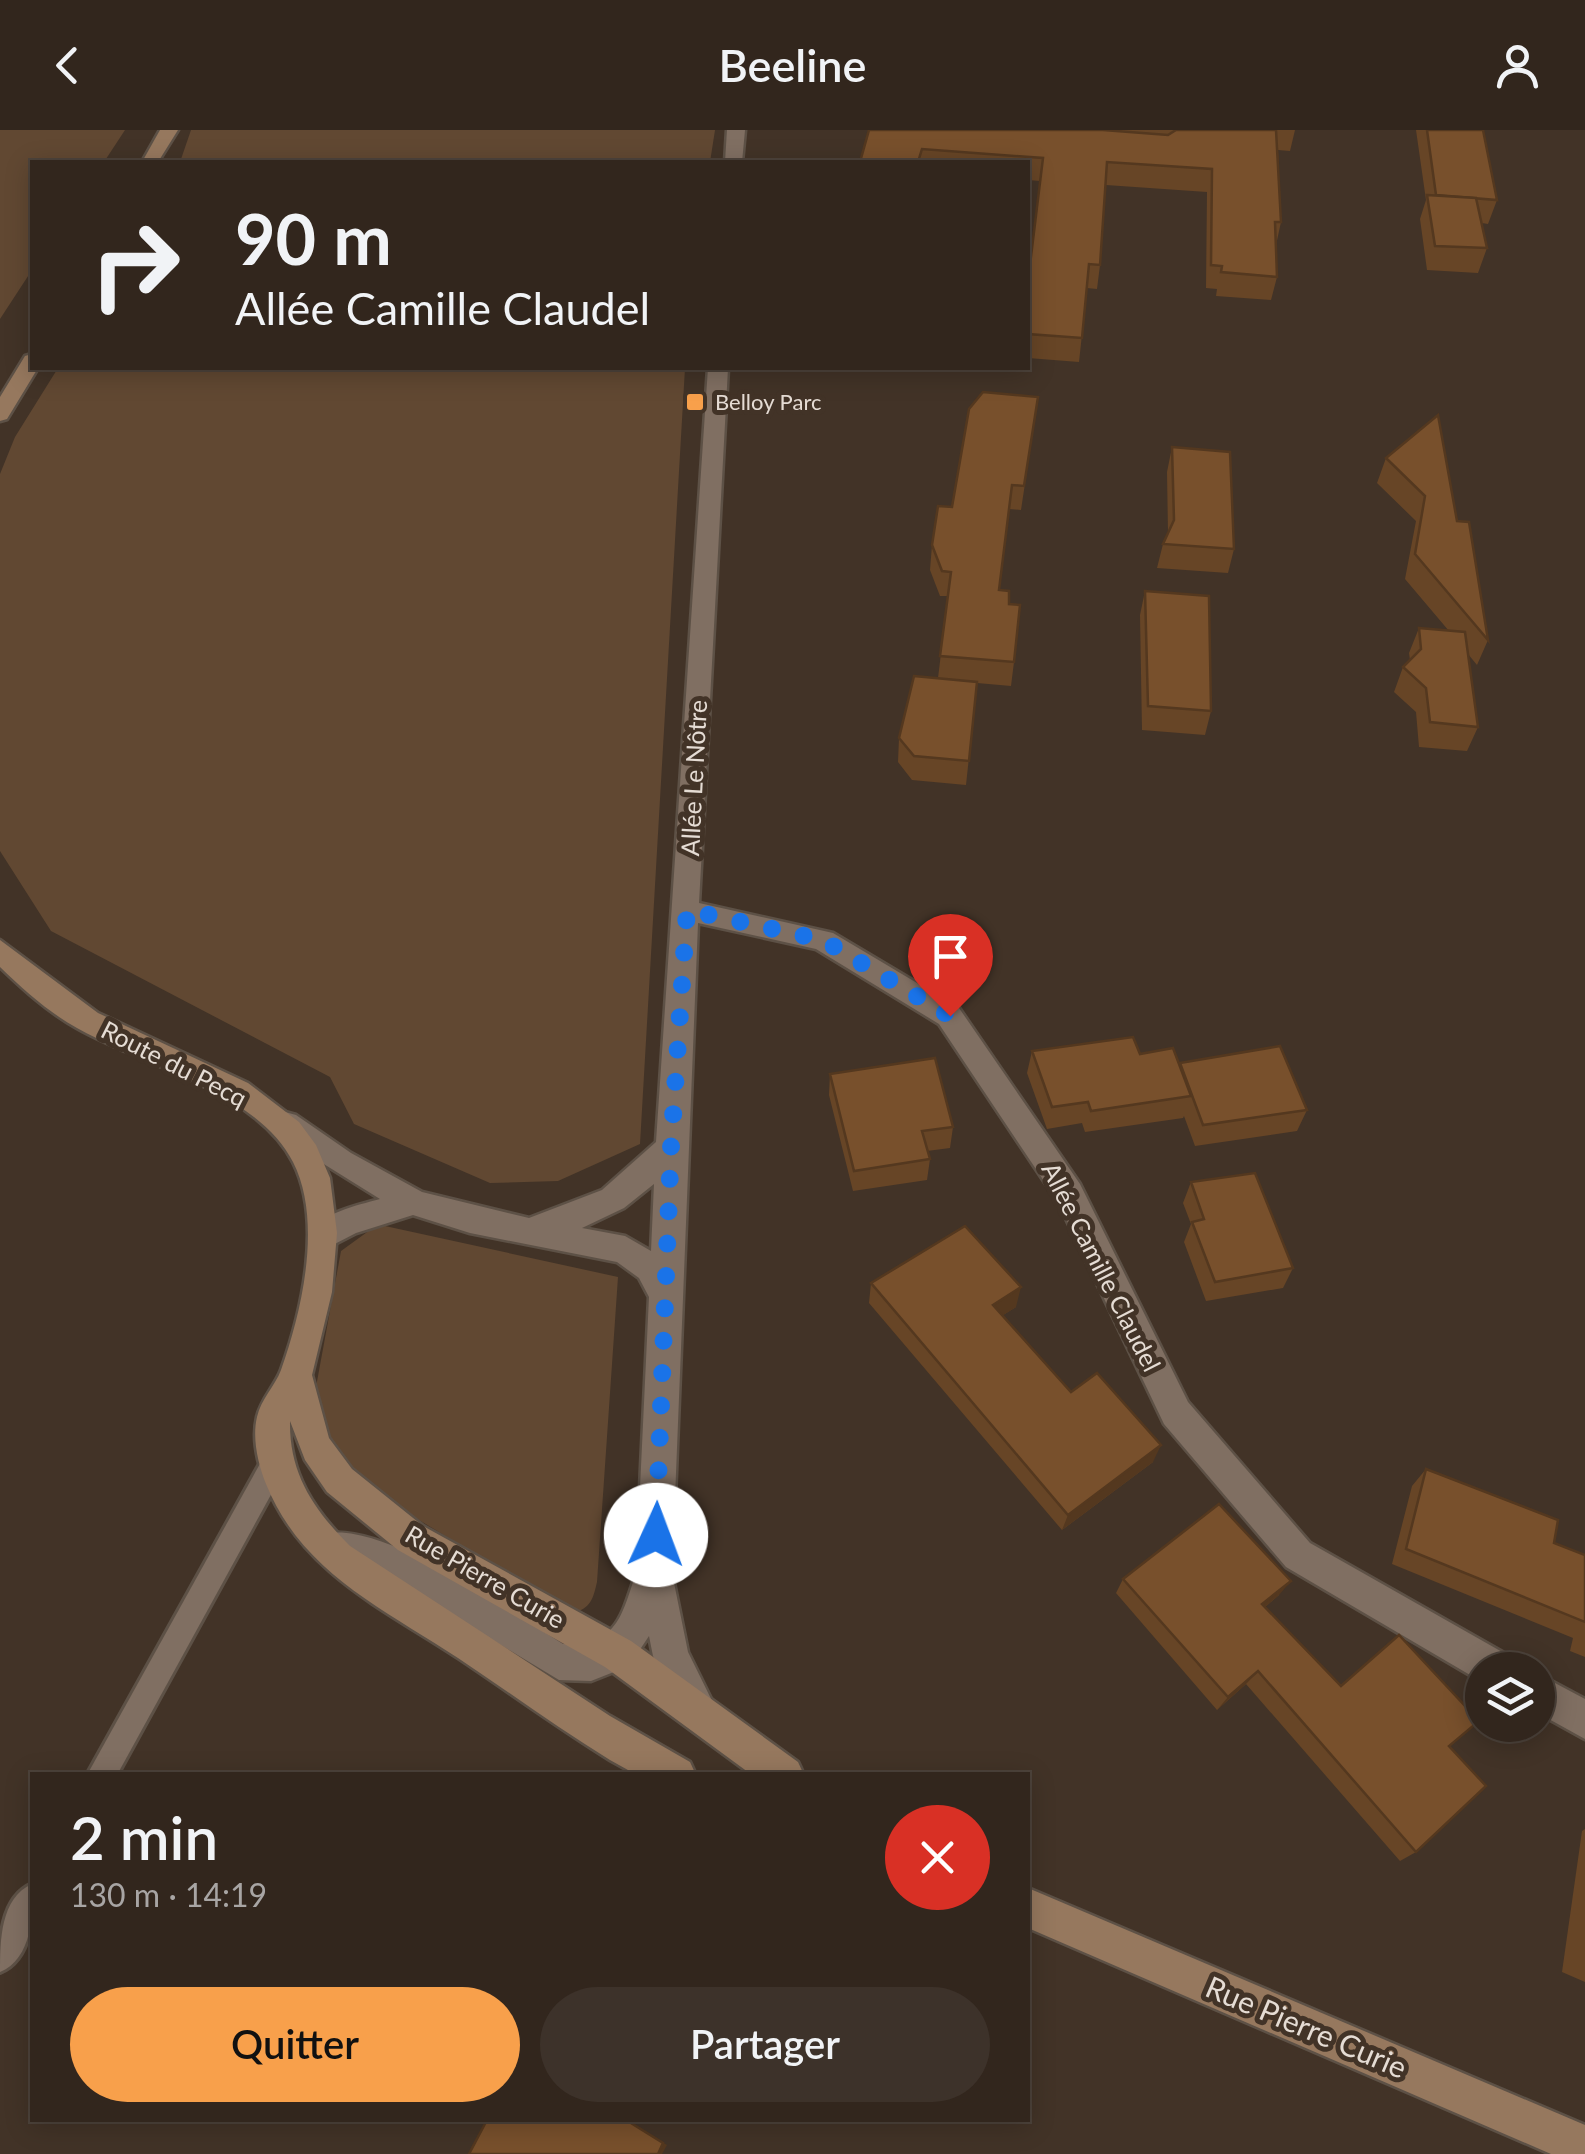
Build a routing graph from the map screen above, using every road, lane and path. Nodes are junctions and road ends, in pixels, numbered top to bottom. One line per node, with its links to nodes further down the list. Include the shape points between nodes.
1 (169, 130): 3 (main road)
2 (736, 130): 4 (street)
3 (151, 160)
4 (734, 160)
5 (30, 363): 7 (main road)
6 (718, 370): 8 (street, Allée Le Nôtre)
7 (0, 415)
8 (687, 910): 11 (street, Allée Le Nôtre); 20 (street, Allée Camille Claudel, via 823,940 950,1016 1069,1193 1176,1413 1298,1555)
9 (0, 950): 10 (main road, Route du Pecq, via 87,1020)
10 (268, 1112): 12 (street); 14 (main road, Route du Pecq, via 302,1149 320,1186)
11 (671, 1147): 13 (street, via 612,1203 572,1221); 15 (street, Allée Le Nôtre)
12 (413, 1202): 13 (street); 14 (street)
13 (525, 1228): 15 (street, via 625,1250 650,1268)
14 (325, 1236): 16 (main road, Route du Pecq)
15 (666, 1297): 19 (street, Allée Le Nôtre)
16 (296, 1376): 17 (main road, via 273,1418); 21 (main road, Rue Pierre Curie, via 318,1452 343,1484 426,1548)
17 (276, 1462): 18 (main road, via 286,1496); 25 (lane)
18 (327, 1547): 21 (street, via 403,1566 559,1662 591,1663); 26 (main road)
19 (654, 1573): 21 (street, via 640,1618); 23 (street, Allée Le Nôtre, via 671,1656)
20 (1467, 1652)
21 (616, 1653): 23 (main road, Rue Pierre Curie)
22 (1555, 1703): 24 (street)
23 (702, 1720): 27 (main road, Rue Pierre Curie)
24 (1585, 1720)
25 (104, 1772)
26 (672, 1772)
27 (780, 1772)
28 (30, 1903): 30 (lane)
29 (1030, 1909): 31 (main road, Rue Pierre Curie)
30 (0, 1958)
31 (1585, 2147)

